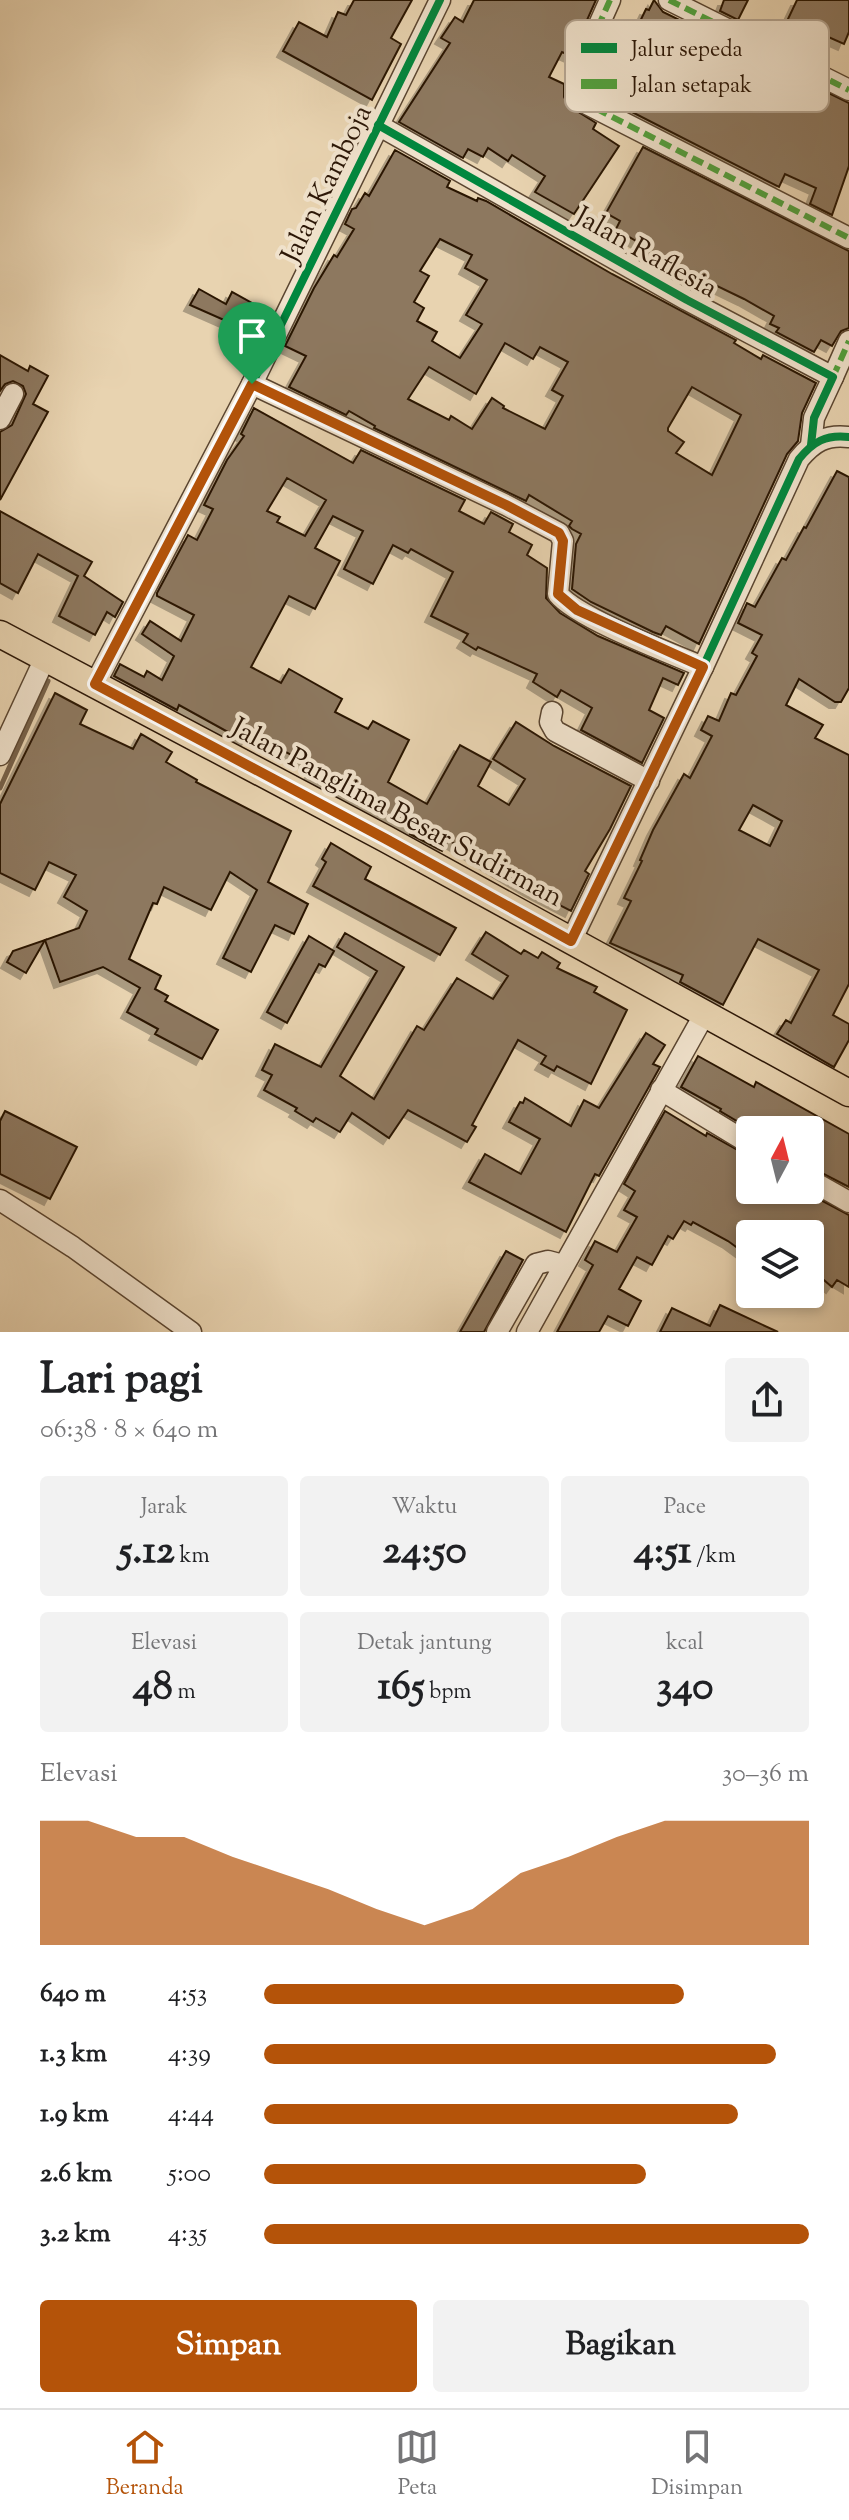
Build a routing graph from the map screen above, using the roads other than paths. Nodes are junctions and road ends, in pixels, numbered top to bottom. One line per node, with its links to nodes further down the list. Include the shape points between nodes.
1 (440, 0): 9 (street, Jalan Kamboja)
2 (610, 0): 4 (street)
3 (669, 0): 5 (street)
4 (601, 20)
5 (709, 20)
6 (829, 80): 7 (street)
7 (849, 90)
8 (603, 112): 10 (street)
9 (378, 125): 12 (street, Jalan Raflesia); 13 (street, Jalan Kamboja)
10 (849, 238)
11 (849, 341): 12 (street)
12 (833, 377): 17 (street, via 814,418)
13 (252, 384): 20 (street, via 559,533 563,541 558,594 563,600); 21 (street, Jalan Kamboja)
14 (13, 394): 15 (street)
15 (0, 419)
16 (849, 437): 17 (street, via 835,435)
17 (811, 445): 20 (street, via 799,459)
18 (0, 634): 19 (main road, Jalan Panglima Besar Sudirman)
19 (46, 656): 21 (main road, Jalan Panglima Besar Sudirman); 23 (street)
20 (703, 667): 24 (street)
21 (95, 684): 25 (main road, Jalan Panglima Besar Sudirman)
22 (552, 712): 24 (street, via 555,731)
23 (0, 755)
24 (649, 781): 25 (street)
25 (571, 941): 26 (main road, Jalan Panglima Besar Sudirman)
26 (704, 1015): 27 (street); 28 (main road, Jalan Panglima Besar Sudirman)
27 (661, 1090): 29 (street); 33 (street)
28 (849, 1093)
29 (736, 1136)
30 (824, 1188): 32 (street)
31 (0, 1200): 34 (street)
32 (849, 1202)
33 (563, 1265): 35 (street, via 536,1264); 36 (street)
34 (191, 1332)
35 (497, 1332)
36 (527, 1332)

